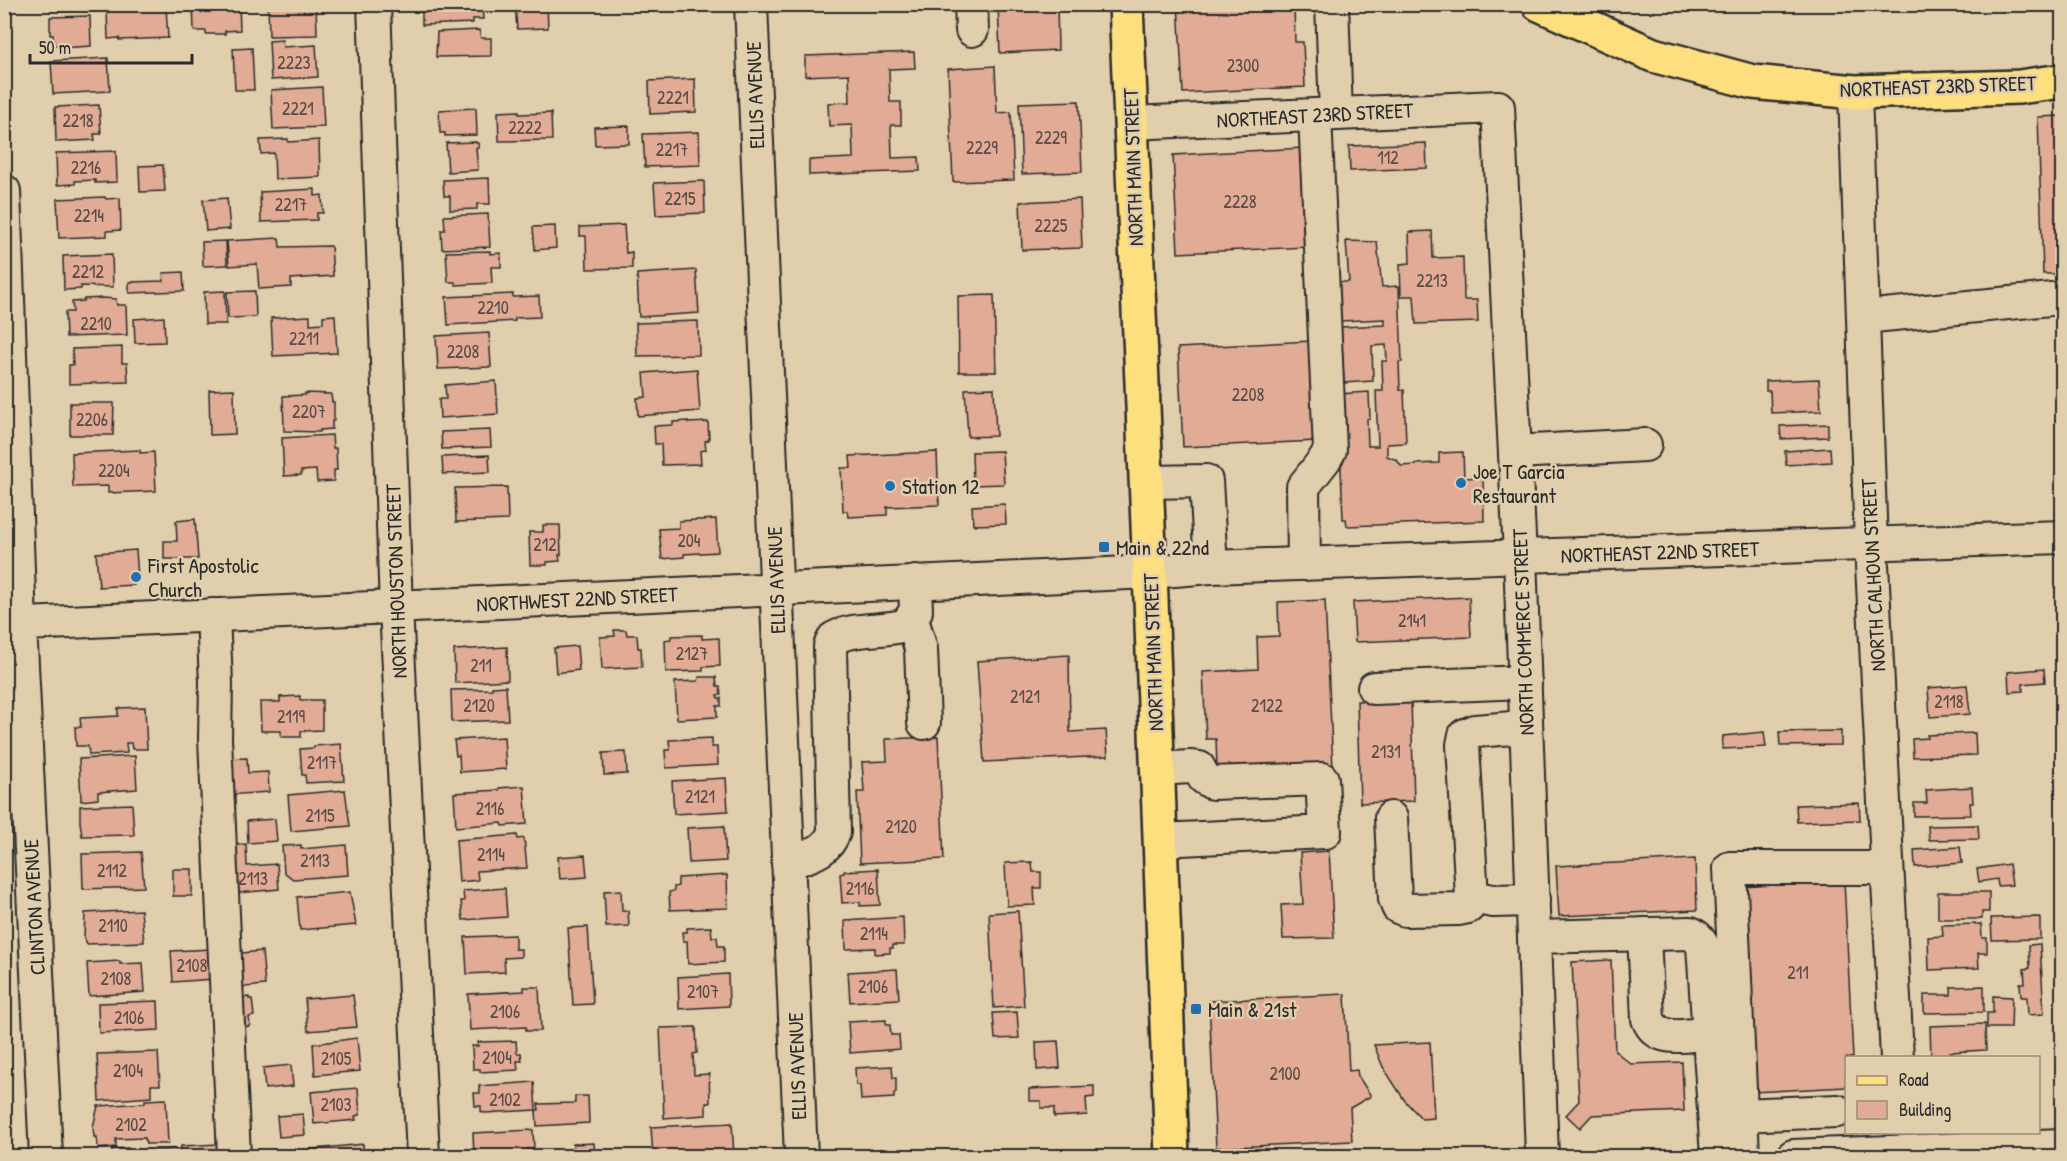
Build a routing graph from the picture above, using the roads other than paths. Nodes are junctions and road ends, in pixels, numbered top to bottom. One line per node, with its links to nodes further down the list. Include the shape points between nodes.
1 (374, 4): 25 (street, NORTH HOUSTON STREET)
2 (751, 4): 24 (street, ELLIS AVENUE)
3 (1126, 4): 10 (main road, NORTH MAIN STREET)
4 (1332, 4): 9 (street)
5 (1539, 4): 7 (main road, NORTHEAST 23RD STREET, via 1653,55 1753,82)
6 (2062, 81): 7 (main road, NORTHEAST 23RD STREET, via 2019,87)
7 (1855, 92): 13 (street, NORTH CALHOUN STREET)
8 (1498, 107): 9 (street, NORTHEAST 23RD STREET); 15 (street, NORTH COMMERCE STREET)
9 (1325, 115): 10 (street, NORTHEAST 23RD STREET); 20 (street, via 1330,450 1303,487)
10 (1131, 123): 16 (main road, NORTH MAIN STREET)
11 (4, 191): 28 (street, CLINTON AVENUE)
12 (2062, 298): 13 (street)
13 (1863, 317): 18 (street, NORTH CALHOUN STREET)
14 (1645, 445): 15 (street)
15 (1515, 452): 19 (street, NORTH COMMERCE STREET)
16 (1147, 482): 21 (street, via 1206,481); 22 (main road, NORTH MAIN STREET)
17 (2062, 537): 18 (street, NORTHEAST 22ND STREET)
18 (1870, 545): 19 (street, NORTHEAST 22ND STREET); 39 (street, NORTH CALHOUN STREET)
19 (1520, 556): 20 (street, NORTHEAST 22ND STREET); 29 (street, NORTH COMMERCE STREET)
20 (1304, 564): 21 (street, NORTHEAST 22ND STREET)
21 (1211, 567): 22 (street, NORTHEAST 22ND STREET)
22 (1150, 572): 23 (street, NORTHWEST 22ND STREET); 35 (main road, NORTH MAIN STREET)
23 (915, 582): 24 (street, NORTHWEST 22ND STREET); 27 (street, via 916,610)
24 (777, 589): 25 (street, NORTHWEST 22ND STREET); 34 (street, ELLIS AVENUE)
25 (396, 608): 26 (street, NORTHWEST 22ND STREET); 53 (street, NORTH HOUSTON STREET)
26 (213, 615): 28 (street, NORTHWEST 22ND STREET); 52 (street, via 215,750)
27 (912, 619): 31 (street, via 921,649); 33 (street, via 893,629 846,632 834,638 830,646)
28 (12, 624): 51 (street, CLINTON AVENUE)
29 (1525, 682): 30 (street); 32 (street, NORTH COMMERCE STREET)
30 (1374, 688)
31 (924, 723)
32 (1526, 727): 40 (street, via 1465,735); 41 (street, NORTH COMMERCE STREET)
33 (832, 735): 34 (street); 38 (street, via 831,843 821,851)
34 (783, 740): 38 (street, ELLIS AVENUE)
35 (1158, 769): 37 (main road, NORTH MAIN STREET); 37 (street, via 1199,768 1212,783 1322,779 1325,832)
36 (1391, 818): 40 (street, via 1398,907 1458,909 1468,907)
37 (1160, 840): 55 (main road, NORTH MAIN STREET)
38 (788, 863): 54 (street, ELLIS AVENUE)
39 (1887, 868): 45 (street, NORTH CALHOUN STREET); 47 (street, via 1730,868)
40 (1472, 897): 41 (street)
41 (1533, 900): 43 (street, NORTH COMMERCE STREET)
42 (1644, 934): 43 (street); 44 (street, via 1691,933 1703,946); 44 (street, via 1648,1019 1652,1028 1671,1036)
43 (1534, 937): 56 (street, NORTH COMMERCE STREET)
44 (1708, 1033): 57 (street)
45 (1897, 1056)
46 (1837, 1111): 47 (street)
47 (1741, 1115): 58 (street)
48 (1901, 1142): 49 (street); 50 (street)
49 (2062, 1145)
50 (1847, 1155): 59 (street)
51 (46, 1156)
52 (234, 1156)
53 (423, 1156)
54 (801, 1156)
55 (1172, 1156)
56 (1542, 1156)
57 (1717, 1156)
58 (1743, 1156)
59 (1793, 1156)

